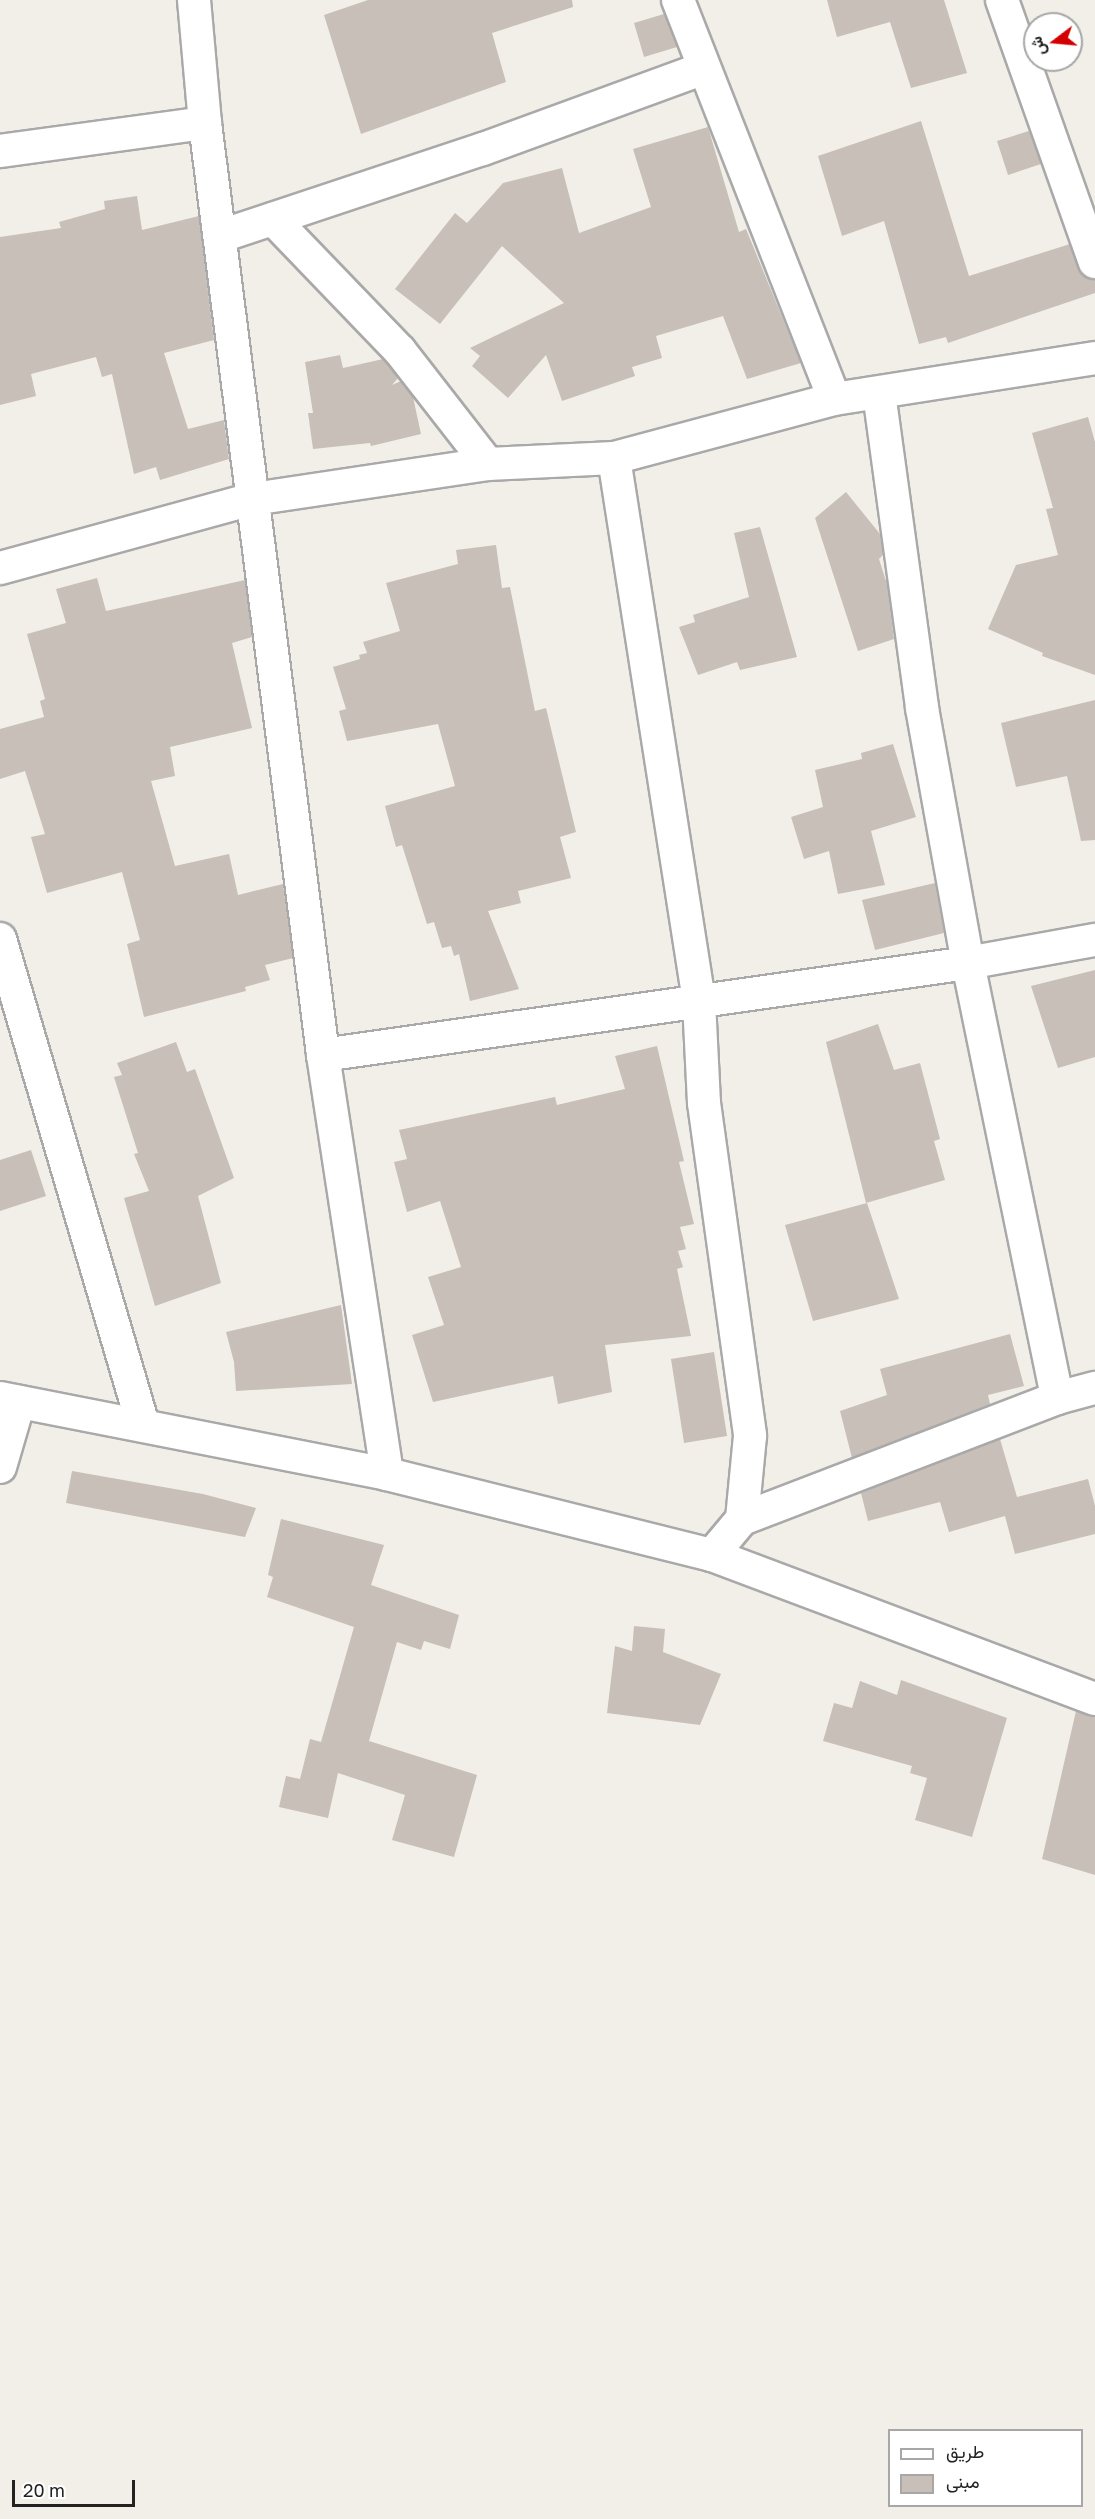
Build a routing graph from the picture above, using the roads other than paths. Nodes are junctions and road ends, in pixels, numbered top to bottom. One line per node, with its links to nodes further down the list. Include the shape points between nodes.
1 (194, 0): 5 (street)
2 (678, 0): 4 (street)
3 (1002, 0): 9 (street)
4 (704, 68): 7 (street, via 483,149); 12 (street)
5 (205, 123): 6 (street); 8 (street)
6 (0, 150)
7 (273, 219): 8 (street); 14 (street, via 400,351)
8 (221, 236): 15 (street)
9 (1095, 262)
10 (1095, 358): 11 (street)
11 (879, 393): 12 (street); 19 (street, via 922,708)
12 (834, 399): 13 (street)
13 (614, 458): 14 (street); 20 (street)
14 (488, 464): 15 (street)
15 (253, 499): 16 (street); 21 (street)
16 (0, 568)
17 (0, 939): 25 (street)
18 (1095, 940): 19 (street)
19 (968, 963): 20 (street); 23 (street)
20 (699, 1001): 21 (street); 28 (street, via 704,1103 750,1436)
21 (323, 1055): 27 (street)
22 (1095, 1388): 23 (street)
23 (1057, 1398): 28 (street)
24 (10, 1400): 25 (street); 26 (street)
25 (143, 1425): 27 (street)
26 (0, 1467)
27 (387, 1474): 29 (street)
28 (742, 1519): 29 (street)
29 (712, 1555): 30 (street)
30 (1095, 1699)

